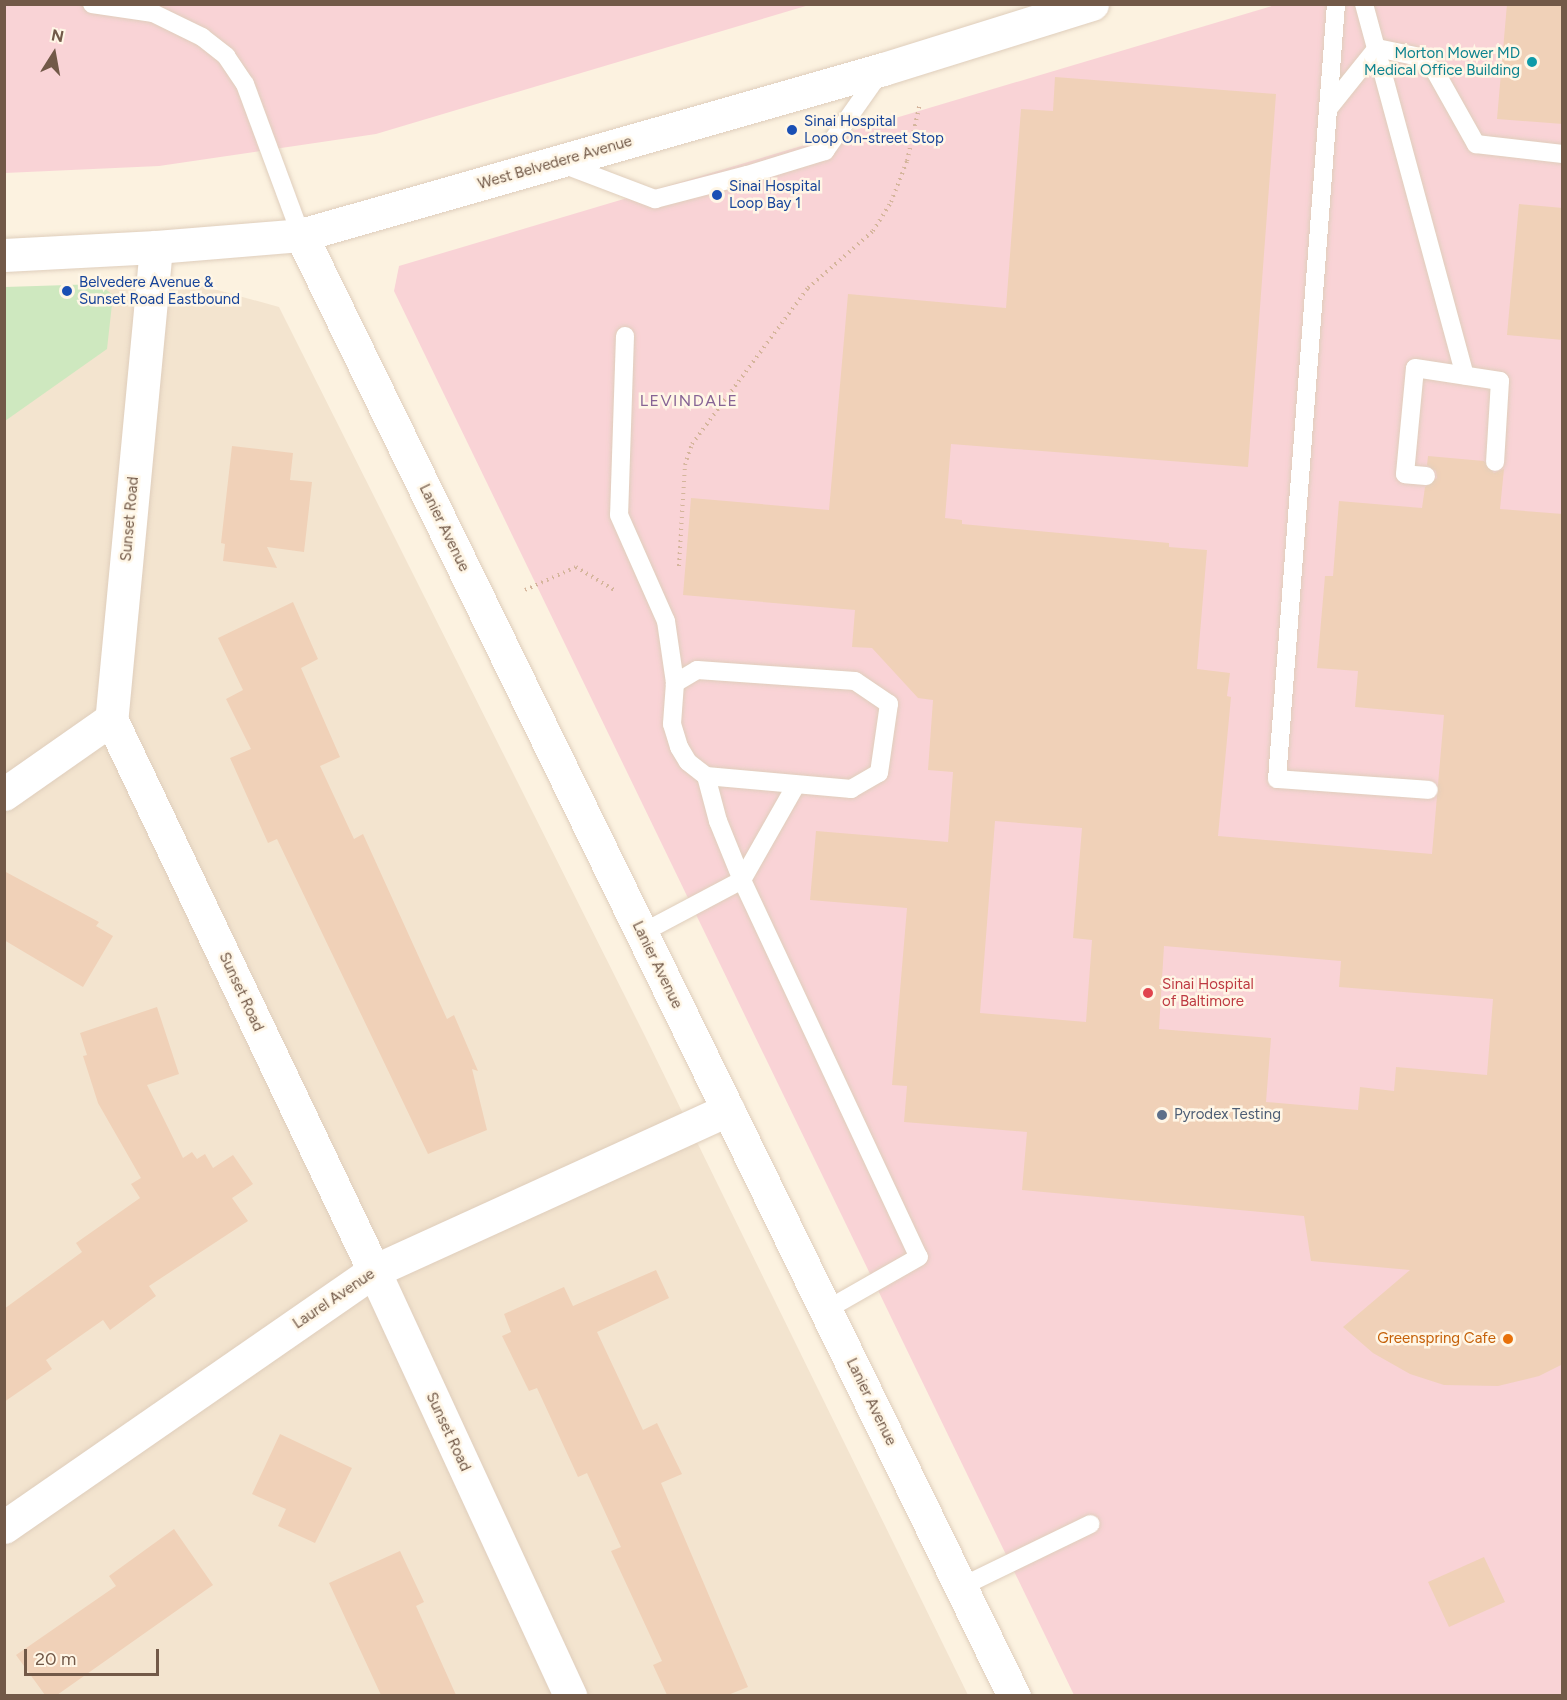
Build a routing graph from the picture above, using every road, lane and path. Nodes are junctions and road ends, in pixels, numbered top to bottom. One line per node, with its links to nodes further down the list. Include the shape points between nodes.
1 (93, 4): 11 (lane, via 153,13 202,37 226,56 245,84)
2 (1092, 4): 6 (street, West Belvedere Avenue)
3 (1336, 4): 8 (lane)
4 (1364, 4): 5 (lane)
5 (1377, 48): 8 (lane); 9 (lane, via 1414,56 1435,71 1476,144); 15 (lane)
6 (883, 69): 10 (street, West Belvedere Avenue); 10 (lane, via 825,151 747,175 655,199)
7 (920, 102): 18 (path, via 907,161 891,202 873,231 808,288 692,444 685,465)
8 (1328, 109): 25 (lane, via 1277,779)
9 (1563, 154)
10 (559, 162): 11 (street, West Belvedere Avenue)
11 (301, 235): 12 (street, West Belvedere Avenue); 28 (street, Lanier Avenue)
12 (156, 248): 13 (street, West Belvedere Avenue); 22 (street, Sunset Road)
13 (4, 255)
14 (625, 336): 20 (lane, via 619,516)
15 (1466, 376): 16 (lane, via 1500,381); 17 (lane, via 1415,368 1405,474)
16 (1495, 462)
17 (1426, 476)
18 (679, 569)
19 (525, 590): 20 (path, via 576,567)
20 (666, 621): 21 (lane)
21 (675, 683): 23 (lane, via 672,723 679,747 688,762); 24 (lane, via 697,670 855,681 889,704 879,773 851,789)
22 (111, 719): 26 (street); 30 (street, Sunset Road)
23 (706, 776): 24 (lane); 27 (lane, via 718,821)
24 (795, 785): 27 (lane)
25 (1429, 790)
26 (4, 794)
27 (742, 880): 28 (lane); 31 (lane, via 919,1257)
28 (642, 933): 29 (street, Lanier Avenue)
29 (728, 1110): 30 (street, Laurel Avenue); 31 (street, Lanier Avenue)
30 (374, 1271): 33 (street, Laurel Avenue); 35 (street, Sunset Road)
31 (826, 1310): 34 (street, Lanier Avenue)
32 (1091, 1524): 34 (lane)
33 (4, 1527)
34 (961, 1587): 36 (street, Lanier Avenue)
35 (570, 1695)
36 (1014, 1695)

